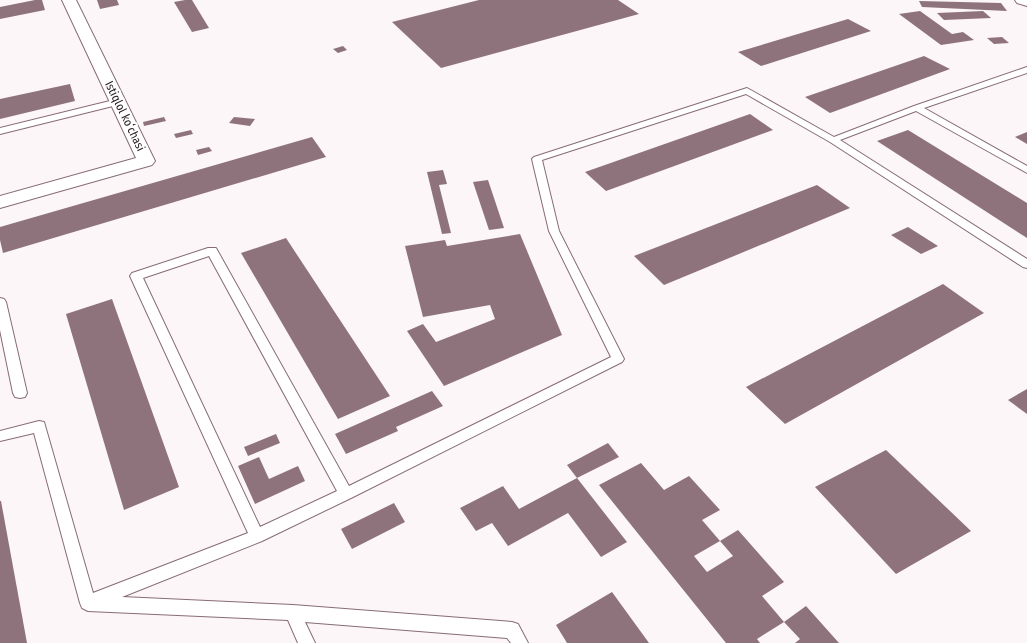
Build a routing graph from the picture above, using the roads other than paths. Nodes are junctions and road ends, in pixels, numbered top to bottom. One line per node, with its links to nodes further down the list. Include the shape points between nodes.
1 (69, 0): 5 (street, Istiqlol koʻchasi)
2 (1022, 0): 3 (street)
3 (1027, 2)
4 (1027, 70): 6 (lane)
5 (118, 102): 7 (lane); 10 (street, Istiqlol koʻchasi, via 146,161)
6 (917, 108): 8 (lane); 9 (lane)
7 (0, 131)
8 (833, 140): 11 (lane); 15 (lane, via 746,91 537,159 554,231 618,359)
9 (1027, 170)
10 (0, 202)
11 (1027, 264)
12 (0, 302): 13 (lane)
13 (20, 393)
14 (0, 436): 17 (lane, via 39,426)
15 (346, 494): 16 (lane); 16 (lane, via 212,251 136,276)
16 (257, 536): 17 (lane)
17 (88, 603): 18 (lane)
18 (293, 613): 19 (lane); 20 (lane, via 512,630)
19 (307, 643)
20 (520, 643)

